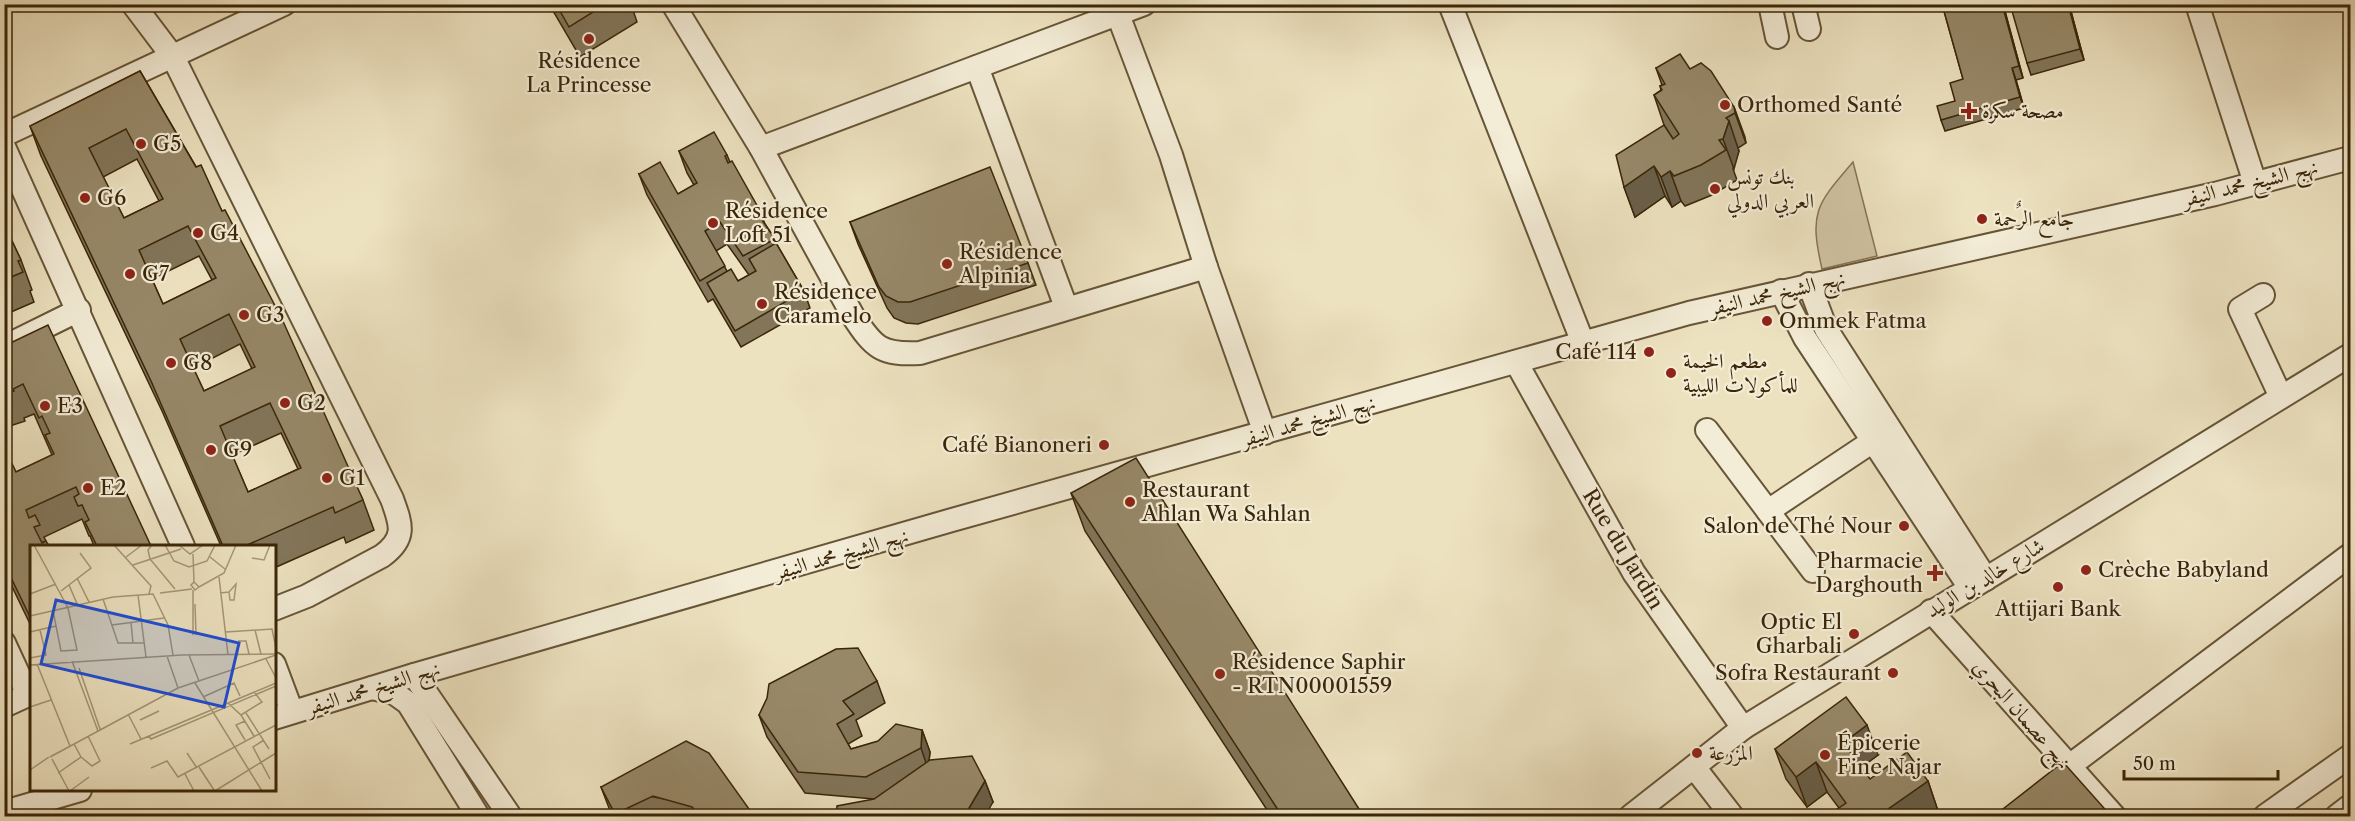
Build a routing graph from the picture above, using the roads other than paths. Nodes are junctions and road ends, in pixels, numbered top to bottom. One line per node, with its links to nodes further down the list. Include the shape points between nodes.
1 (133, 4): 12 (street)
2 (284, 4): 12 (street)
3 (673, 4): 16 (street)
4 (1144, 4): 9 (street)
5 (1450, 4): 25 (street)
6 (1770, 4): 11 (street)
7 (1803, 4): 10 (street)
8 (2197, 4): 18 (street)
9 (1116, 10): 13 (street); 19 (street, via 1170,155)
10 (1809, 29)
11 (1777, 37)
12 (173, 57): 14 (street); 38 (street, via 400,522 399,537 382,556 308,596)
13 (977, 67): 16 (street); 23 (street)
14 (4, 135)
15 (4, 147): 24 (street)
16 (762, 148): 23 (street, via 853,316 880,350 895,354 920,352)
17 (2350, 158): 18 (street, نهج الشيخ محمد النيفر)
18 (2255, 183): 20 (street, نهج الشيخ محمد النيفر)
19 (1206, 267): 23 (street); 31 (street)
20 (1809, 284): 21 (street, نهج الشيخ محمد النيفر); 37 (street, via 1826,329)
21 (1781, 291): 25 (street, نهج الشيخ محمد النيفر); 32 (street, via 1805,338)
22 (2263, 295): 29 (street, via 2240,309)
23 (1065, 307)
24 (79, 310): 26 (street); 34 (street)
25 (1583, 343): 28 (street, نهج الشيخ محمد النيفر)
26 (4, 347)
27 (2350, 355): 29 (street, شارع خالد بن الوليد)
28 (1516, 362): 31 (street, نهج الشيخ محمد النيفر); 46 (street, Rue du Jardin, via 1634,573)
29 (2281, 397): 37 (street, شارع خالد بن الوليد)
30 (1707, 430): 33 (street)
31 (1264, 433): 42 (street, نهج الشيخ محمد النيفر)
32 (1873, 441): 33 (street); 37 (street)
33 (1768, 511): 36 (street)
34 (183, 545)
35 (2350, 555): 49 (street)
36 (1813, 571)
37 (1978, 584): 39 (street, شارع خالد بن الوليد)
38 (276, 608)
39 (1931, 610): 46 (street, شارع خالد بن الوليد); 49 (street, نهج عصمان البحري)
40 (4, 643): 44 (street, via 28,694)
41 (276, 675): 45 (street)
42 (414, 675): 43 (street, نهج الشيخ محمد النيفر); 54 (street)
43 (372, 688): 45 (street, نهج الشيخ محمد النيفر); 53 (street, via 394,693 408,703)
44 (4, 706)
45 (283, 715)
46 (1743, 728): 48 (street, شارع خالد بن الوليد)
47 (2350, 756): 58 (street)
48 (1694, 767): 55 (street, شارع خالد بن الوليد); 56 (street)
49 (2068, 767): 57 (street, نهج عصمان البحري)
50 (73, 791): 52 (street)
51 (2350, 806): 59 (street)
52 (4, 812)
53 (478, 816)
54 (510, 816)
55 (1631, 816)
56 (1732, 816)
57 (2114, 816)
58 (2265, 816)
59 (2337, 816)

